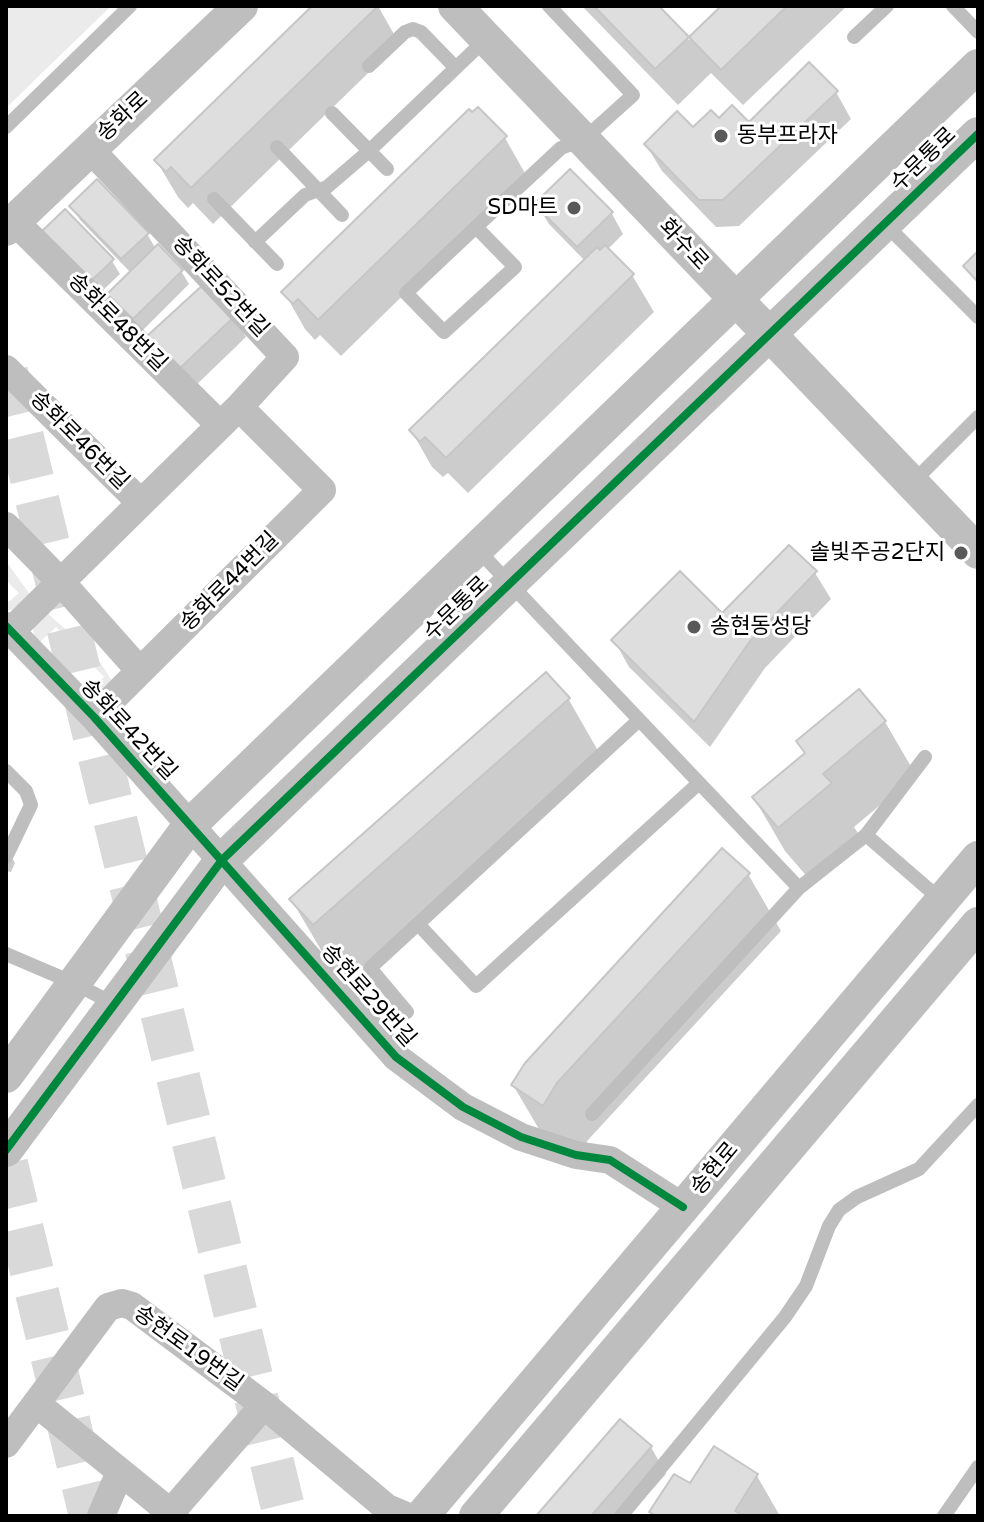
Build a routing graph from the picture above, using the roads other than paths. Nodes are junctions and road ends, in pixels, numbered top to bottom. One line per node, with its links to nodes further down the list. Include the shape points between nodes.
1 (130, 6): 14 (lane)
2 (241, 6): 18 (street, 송화로)
3 (455, 6): 9 (street, 화수로)
4 (549, 6): 16 (lane, via 633,95)
5 (887, 6): 8 (lane)
6 (953, 6): 7 (lane)
7 (978, 32)
8 (854, 37)
9 (486, 38): 12 (lane); 16 (street, 화수로)
10 (369, 66): 12 (lane, via 413,29)
11 (978, 66): 29 (street, 수문통로)
12 (455, 67): 19 (lane)
13 (332, 113): 19 (lane)
14 (6, 127)
15 (978, 134): 24 (street, 수문통로)
16 (583, 140): 26 (lane, via 561,148); 29 (street, 화수로)
17 (277, 147): 21 (lane)
18 (90, 149): 25 (street, 송화로); 33 (street, 송화로52번길, via 285,357)
19 (369, 151): 20 (lane); 21 (lane)
20 (387, 169)
21 (318, 191): 23 (lane); 27 (lane, via 305,195)
22 (214, 199): 27 (lane)
23 (342, 215)
24 (885, 224): 30 (lane); 31 (street, 수문통로)
25 (10, 225): 33 (street, 송화로48번길)
26 (476, 227): 26 (lane, via 515,267 444,332 406,293)
27 (255, 242): 28 (lane)
28 (277, 264)
29 (735, 300): 31 (street, 화수로); 38 (street, 수문통로)
30 (978, 317)
31 (768, 336): 35 (street, 화수로); 41 (street, 수문통로)
32 (6, 369): 36 (street, 송화로46번길)
33 (230, 416): 36 (street, 송화로46번길); 43 (street, 송화로44번길, via 322,490)
34 (978, 417): 35 (lane)
35 (912, 484): 39 (street, 화수로)
36 (141, 503): 40 (street)
37 (6, 526): 40 (street)
38 (477, 549): 41 (lane); 49 (street, 수문통로)
39 (978, 552)
40 (60, 581): 42 (street); 43 (street)
41 (510, 583): 45 (lane); 53 (street, 수문통로)
42 (8, 629): 44 (street, 송화로42번길)
43 (140, 671): 44 (street)
44 (94, 717): 49 (street, 송화로42번길)
45 (639, 720): 48 (lane); 56 (lane)
46 (925, 757): 50 (lane)
47 (6, 771): 51 (lane, via 26,791 31,805)
48 (699, 783): 54 (lane); 56 (lane, via 476,986)
49 (190, 825): 53 (street, 송화로42번길); 59 (street, 수문통로)
50 (866, 835): 54 (lane); 55 (lane)
51 (6, 857)
52 (978, 858): 55 (street, 송현로)
53 (222, 860): 60 (street, 수문통로); 66 (street, 송현로29번길, via 396,1057 463,1107 509,1131 576,1155 610,1160)
54 (799, 888): 64 (lane)
55 (942, 901): 66 (street, 송현로)
56 (418, 924): 61 (lane, via 370,968)
57 (978, 924): 76 (street, 송현로)
58 (6, 954): 59 (lane)
59 (74, 983): 60 (lane); 62 (street, 수문통로)
60 (114, 1004): 65 (street, 수문통로)
61 (407, 1012)
62 (6, 1076)
63 (978, 1105): 77 (lane, via 919,1169 839,1210 806,1286 785,1317)
64 (592, 1114)
65 (6, 1150)
66 (683, 1207): 75 (street, 송현로)
67 (37, 1404): 68 (street, 송현로19번길, via 108,1307 122,1303); 69 (street); 71 (street)
68 (264, 1405): 72 (street, 송현로19번길); 74 (street, 송현로19번길, via 387,1508)
69 (6, 1444)
70 (978, 1467): 78 (lane)
71 (120, 1472): 72 (street); 73 (street)
72 (173, 1514)
73 (101, 1516)
74 (406, 1516)
75 (422, 1516)
76 (476, 1516)
77 (621, 1516)
78 (944, 1516)

